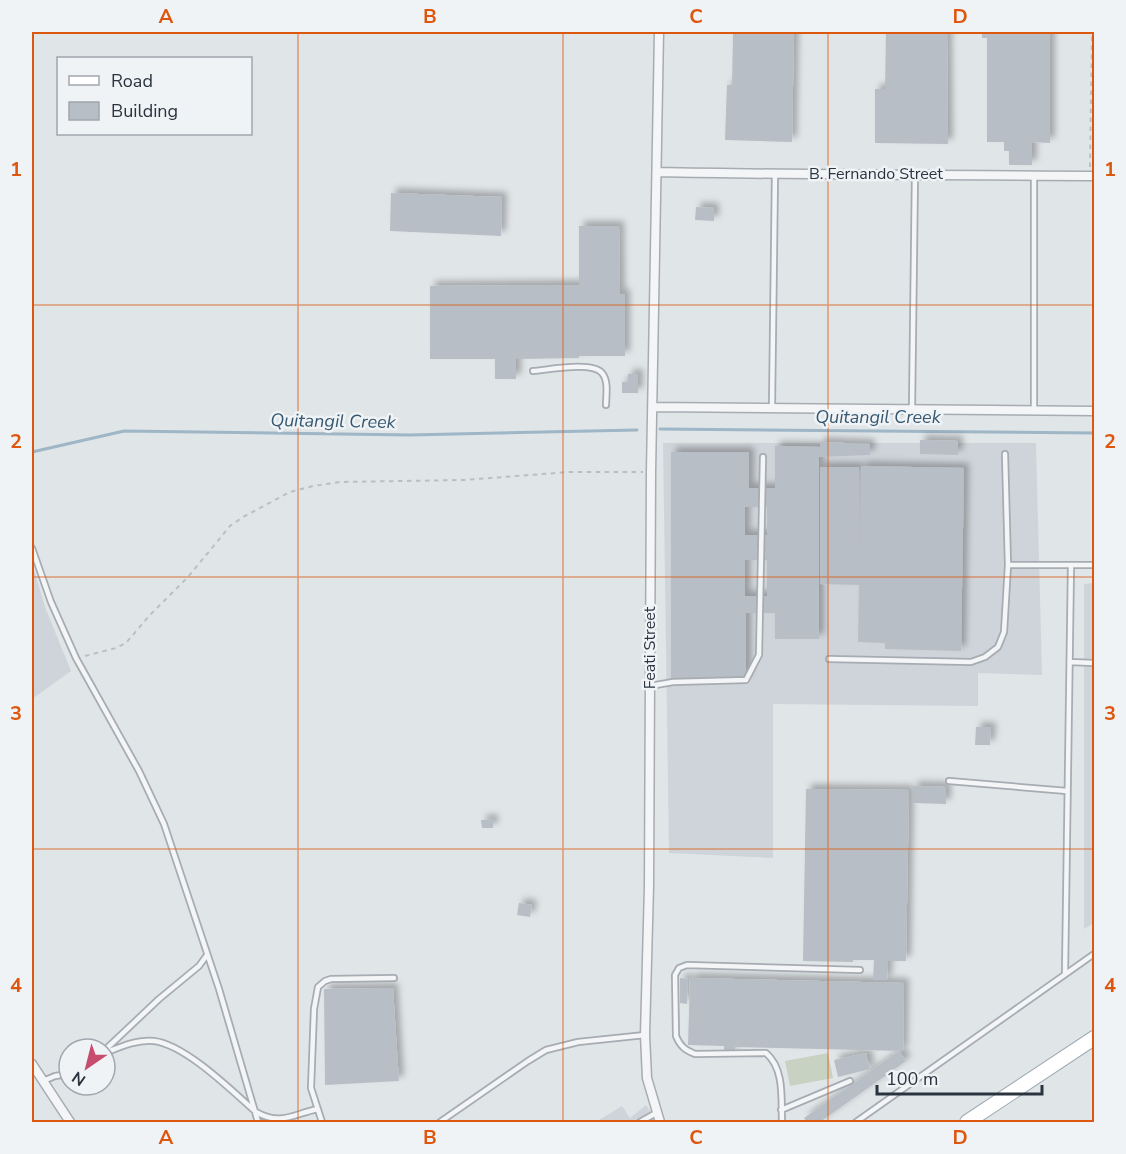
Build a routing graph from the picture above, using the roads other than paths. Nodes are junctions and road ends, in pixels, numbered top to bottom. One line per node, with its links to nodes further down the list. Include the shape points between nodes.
1 (659, 32): 2 (street, Feati Street)
2 (657, 172): 4 (street, B. Fernando Street); 9 (street, Feati Street)
3 (915, 173): 4 (street, B. Fernando Street); 5 (street, B. Fernando Street); 11 (lane)
4 (775, 174): 10 (lane)
5 (1034, 174): 6 (street, B. Fernando Street); 12 (lane)
6 (1092, 176)
7 (533, 371): 8 (lane, via 596,368 606,382)
8 (606, 405)
9 (653, 407): 10 (street); 24 (street, Feati Street)
10 (772, 407): 11 (street)
11 (912, 408): 12 (street)
12 (1034, 411): 13 (street)
13 (1095, 411)
14 (1005, 454): 18 (lane)
15 (763, 457): 24 (lane, via 759,655 754,667 746,680)
16 (32, 548): 17 (lane)
17 (33, 559): 28 (lane, via 76,658 164,824)
18 (1008, 565): 19 (lane); 21 (lane, via 1004,632 998,647 985,657 971,663)
19 (1071, 565): 20 (lane); 22 (lane)
20 (1095, 565)
21 (829, 659)
22 (1070, 662): 23 (lane); 26 (lane)
23 (1095, 663)
24 (650, 686): 32 (street, Feati Street)
25 (949, 781): 26 (lane)
26 (1067, 791): 30 (lane)
27 (1095, 954): 30 (lane)
28 (207, 955): 34 (lane); 44 (lane)
29 (860, 970): 43 (lane, via 687,965 675,975 679,1043 695,1054 766,1053 779,1070)
30 (1065, 974): 53 (lane)
31 (394, 978): 42 (lane, via 331,979 318,987 310,1080)
32 (645, 1035): 45 (street, Feati Street, via 647,1078); 49 (lane, via 578,1042 546,1050)
33 (1095, 1038): 37 (main road)
34 (117, 1039)
35 (1095, 1047): 37 (main road)
36 (117, 1048): 44 (lane, via 153,1041 170,1046)
37 (1079, 1048): 54 (main road)
38 (32, 1064): 40 (street)
39 (57, 1076): 40 (lane)
40 (43, 1081): 46 (street)
41 (850, 1081): 43 (lane)
42 (318, 1109): 44 (lane, via 279,1120); 48 (lane)
43 (781, 1110): 52 (lane)
44 (256, 1112): 47 (lane)
45 (656, 1113): 50 (lane); 51 (street, Feati Street)
46 (70, 1122)
47 (258, 1122)
48 (322, 1122)
49 (440, 1122)
50 (640, 1122)
51 (660, 1122)
52 (782, 1122)
53 (856, 1122)
54 (967, 1122)

